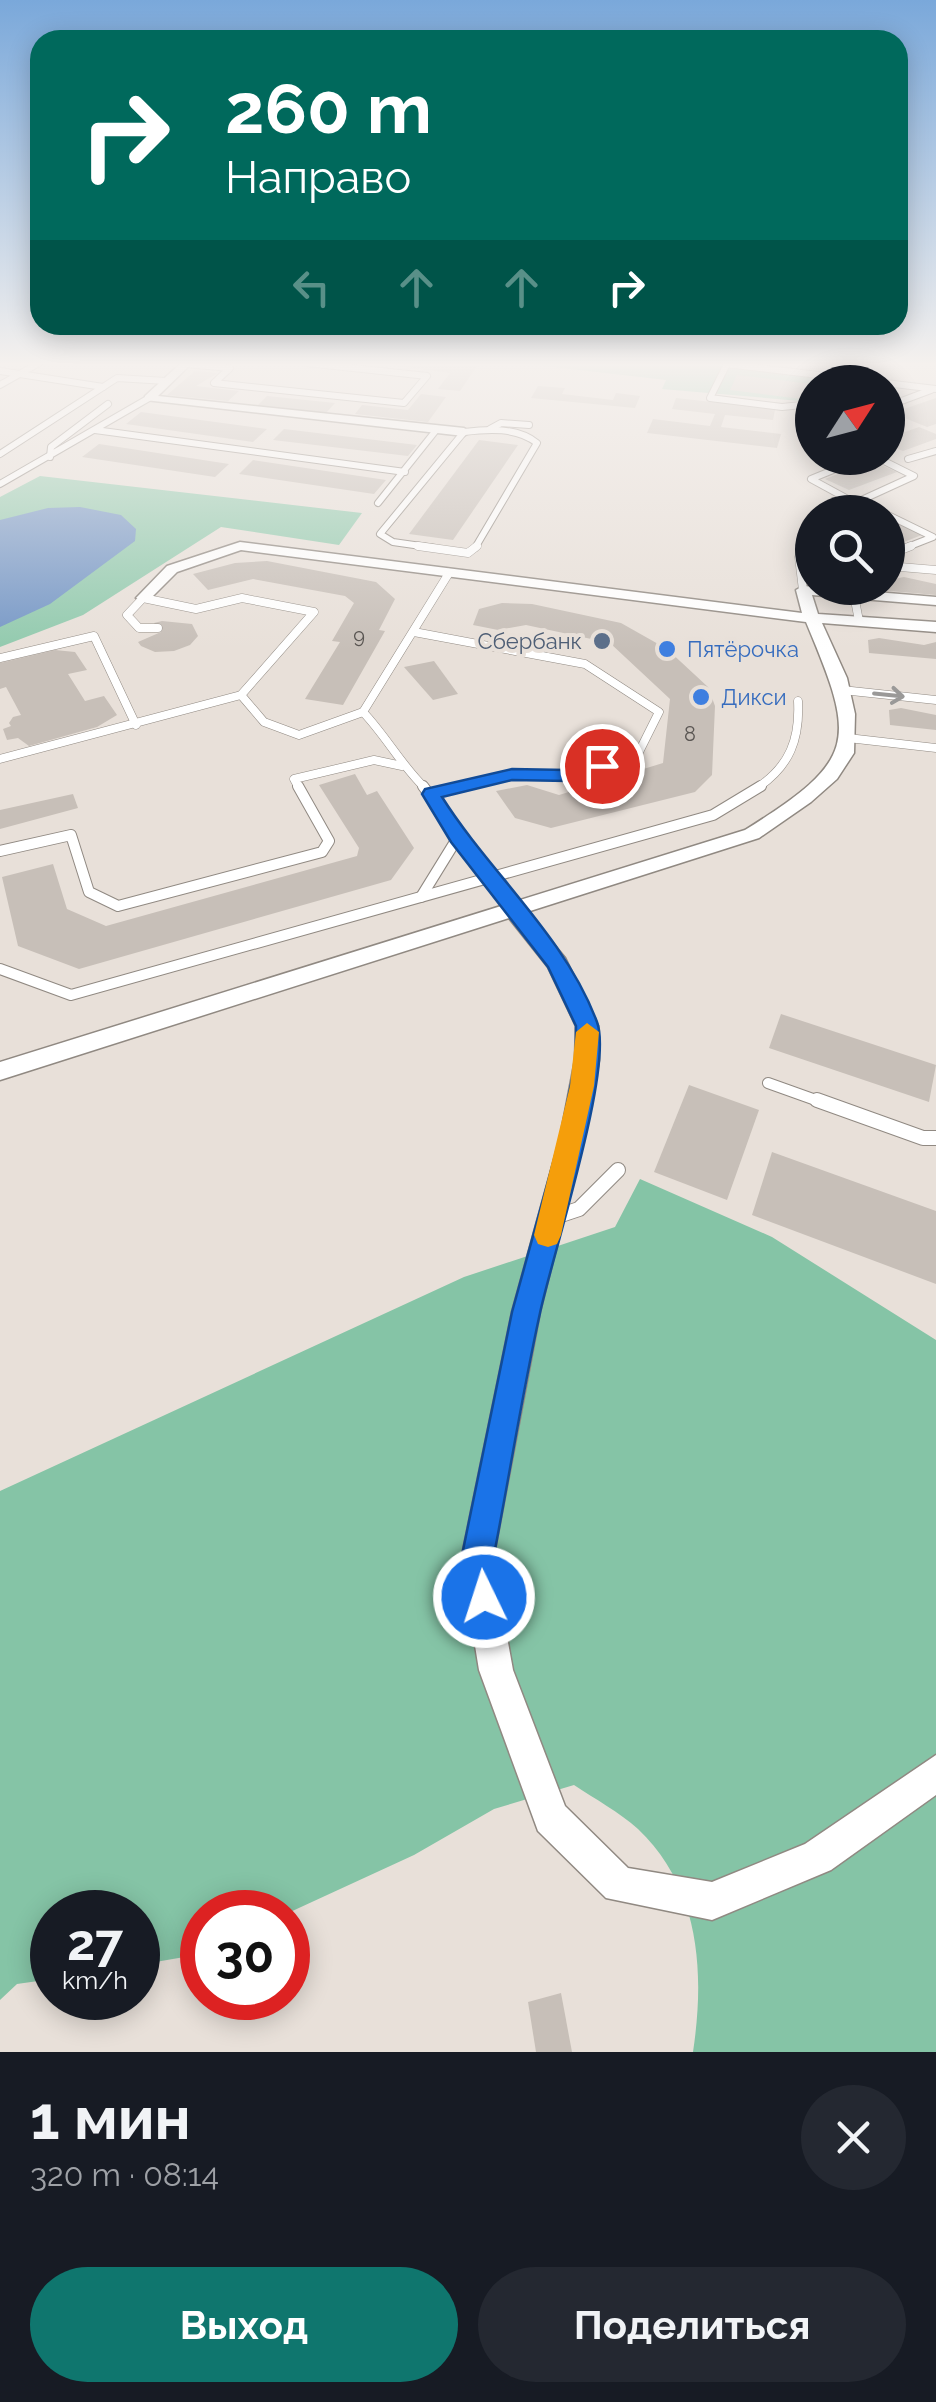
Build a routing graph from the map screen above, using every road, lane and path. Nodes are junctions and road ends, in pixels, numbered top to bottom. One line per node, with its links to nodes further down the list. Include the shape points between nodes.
1 (47, 459): 9 (lane)
2 (307, 459): 6 (lane)
3 (415, 459): 6 (lane)
4 (442, 459): 5 (lane, via 380,534 393,542 468,553)
5 (527, 459)
6 (405, 472): 12 (lane)
7 (905, 472): 11 (lane, via 914,476)
8 (820, 475): 10 (lane, via 811,479)
9 (0, 484)
10 (842, 495)
11 (872, 495)
12 (378, 503)
13 (905, 524): 14 (lane, via 933,537)
14 (905, 548)
15 (905, 567): 16 (lane)
16 (936, 570)
17 (449, 573): 18 (street, via 240,546 172,569); 23 (street); 27 (lane)
18 (142, 598): 26 (lane, via 127,615 139,628); 30 (lane, via 196,609 242,598 314,612)
19 (905, 599): 20 (street)
20 (936, 601)
21 (807, 605): 23 (street)
22 (856, 605): 24 (lane)
23 (810, 618): 24 (street); 29 (street)
24 (859, 622): 25 (street)
25 (936, 627)
26 (158, 628)
27 (414, 632): 33 (lane); 39 (lane, via 585,664 659,712 637,756 568,776 512,774)
28 (0, 658): 34 (lane, via 94,636)
29 (842, 690): 31 (lane, one-way to 31); 35 (street)
30 (241, 696): 33 (lane, via 264,722 299,734); 34 (lane)
31 (936, 700)
32 (798, 702): 42 (lane, via 801,722 792,759 714,815)
33 (363, 712): 38 (lane)
34 (136, 725): 37 (lane)
35 (848, 738): 36 (lane); 44 (street, via 844,758 825,780 752,834)
36 (936, 748)
37 (0, 759)
38 (402, 766): 39 (lane); 41 (lane, via 374,760 294,779 329,841 322,852 118,906 89,892 70,835)
39 (431, 794): 40 (lane)
40 (458, 837): 42 (lane); 43 (lane)
41 (0, 851)
42 (487, 876): 43 (lane); 44 (lane)
43 (421, 897): 45 (lane, via 71,995)
44 (514, 910): 46 (street); 50 (street, via 557,963 587,1026 587,1060)
45 (0, 969)
46 (0, 1071)
47 (768, 1083): 48 (lane)
48 (936, 1138)
49 (618, 1170): 50 (lane, via 578,1209)
50 (552, 1218): 51 (street, via 526,1312 477,1560 496,1670 551,1818 619,1885 712,1901 818,1857)
51 (936, 1773)

